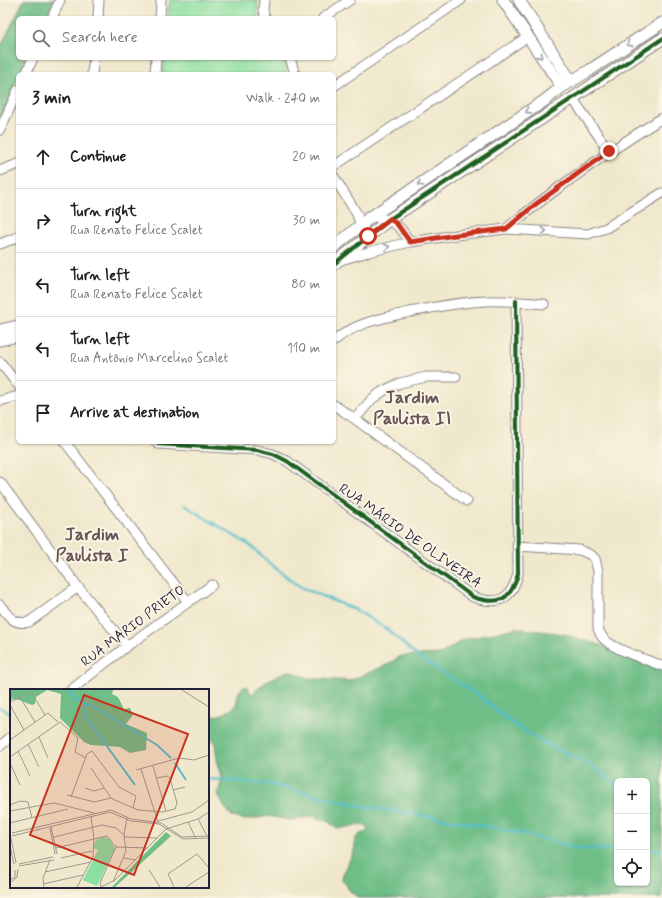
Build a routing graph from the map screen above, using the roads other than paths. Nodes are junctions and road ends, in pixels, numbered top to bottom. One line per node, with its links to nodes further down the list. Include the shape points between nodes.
1 (60, 0): 9 (street)
2 (99, 0): 10 (street)
3 (162, 0): 11 (street)
4 (264, 0): 12 (street)
5 (350, 0): 13 (street)
6 (461, 0): 28 (street)
7 (503, 0): 15 (street)
8 (519, 0): 26 (street)
9 (53, 16)
10 (98, 16)
11 (160, 16)
12 (264, 16)
13 (326, 16)
14 (662, 22): 21 (street, one-way to 21)
15 (527, 37): 29 (street, one-way to 29); 38 (street)
16 (662, 39): 27 (street)
17 (32, 60): 22 (street)
18 (94, 60): 23 (street)
19 (156, 60): 24 (street)
20 (291, 60): 25 (street)
21 (590, 70): 26 (street); 27 (street)
22 (27, 72)
23 (90, 72)
24 (155, 72)
25 (294, 72)
26 (572, 81): 29 (street)
27 (597, 82): 31 (street)
28 (336, 85)
29 (562, 87): 32 (street)
30 (16, 94): 35 (street)
31 (573, 99): 33 (street); 36 (street)
32 (544, 101): 33 (street); 42 (street, one-way to 42)
33 (552, 112): 44 (street)
34 (662, 118): 36 (street)
35 (0, 130)
36 (609, 151): 45 (street)
37 (16, 165): 39 (street)
38 (336, 165)
39 (0, 170)
40 (336, 180): 43 (street)
41 (662, 193): 45 (street, one-way to 41, via 588,234 598,232)
42 (372, 216): 43 (street); 44 (street)
43 (359, 219): 46 (street); 50 (street)
44 (390, 219): 46 (street); 48 (street, via 397,224)
45 (506, 229): 48 (street)
46 (368, 236): 51 (street)
47 (16, 238): 49 (street)
48 (410, 242): 51 (street, one-way to 48)
49 (0, 244)
50 (336, 245)
51 (336, 262)
52 (516, 301): 53 (street); 57 (street, via 439,306 377,319); 70 (street, RUA MÁRIO DE OLIVEIRA)
53 (544, 304)
54 (16, 326): 55 (street)
55 (0, 330)
56 (16, 336): 58 (street)
57 (336, 337)
58 (0, 340)
59 (0, 362): 61 (street)
60 (456, 377): 65 (street, via 426,377 400,383 372,399)
61 (16, 383)
62 (16, 397): 63 (street)
63 (0, 401)
64 (336, 406): 65 (street)
65 (355, 419): 69 (street)
66 (67, 444): 73 (street)
67 (158, 444): 70 (street, RUA MÁRIO DE OLIVEIRA, via 257,450 273,454 287,461 474,597 487,601 500,600 510,595 518,574)
68 (0, 482): 72 (street)
69 (467, 501)
70 (518, 546): 76 (street, via 580,550 591,555 595,559 598,571 600,635 615,647)
71 (212, 585): 73 (street, RUA MARIO PRIETO)
72 (78, 587): 74 (street, via 29,622 16,622); 75 (street)
73 (188, 602): 75 (street, RUA MARIO PRIETO)
74 (0, 606)
75 (127, 646): 77 (street, RUA MARIO PRIETO)
76 (662, 666)
77 (72, 689)
78 (10, 738): 79 (street)
79 (0, 746)

